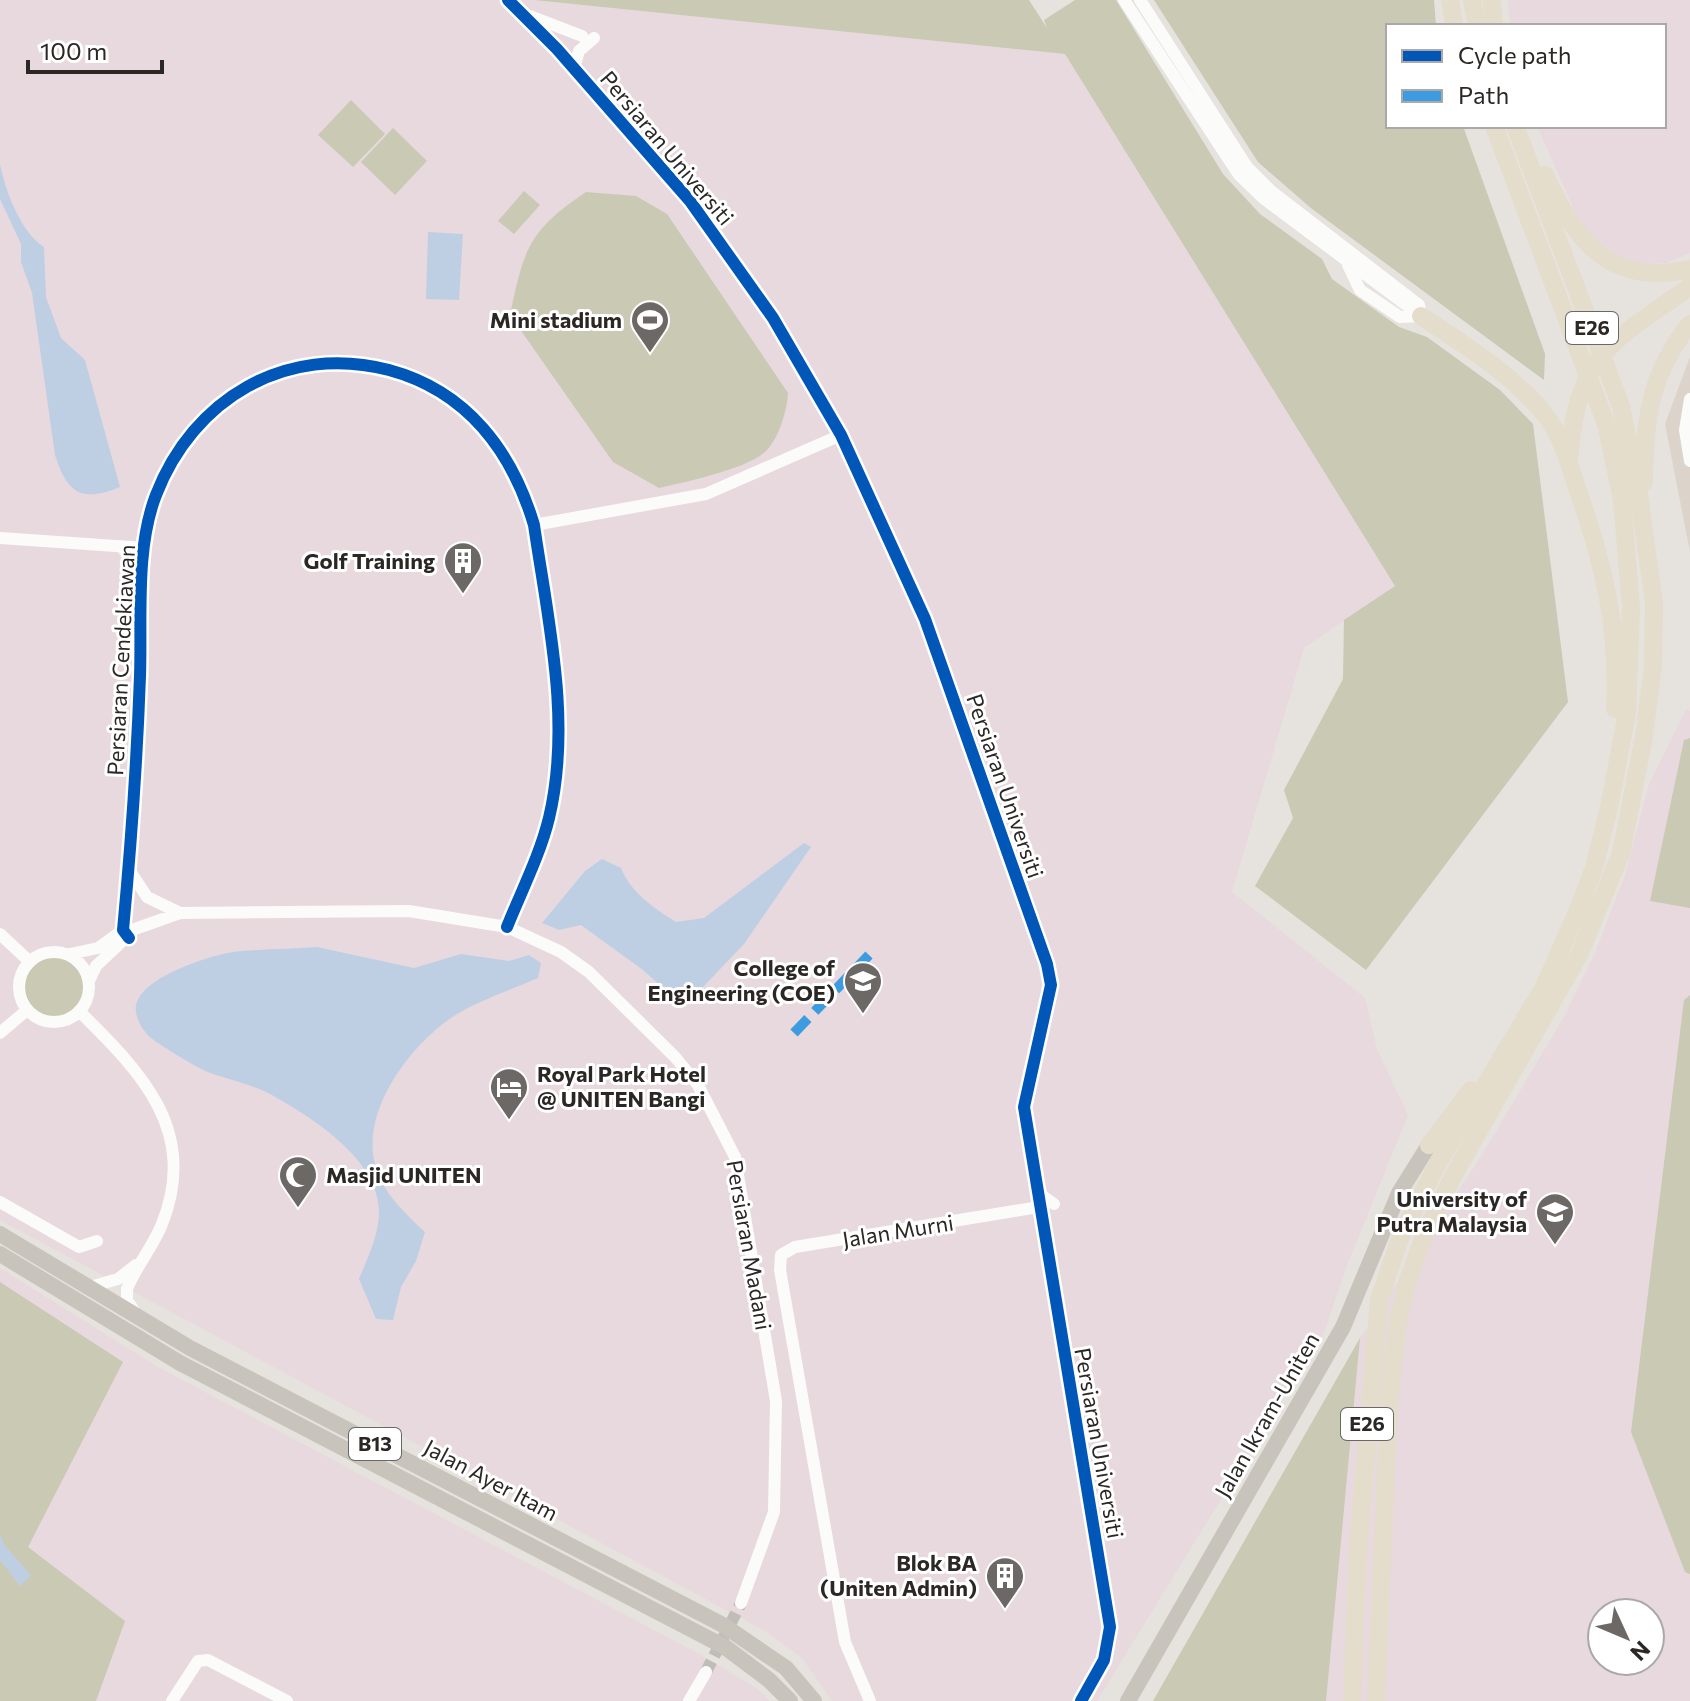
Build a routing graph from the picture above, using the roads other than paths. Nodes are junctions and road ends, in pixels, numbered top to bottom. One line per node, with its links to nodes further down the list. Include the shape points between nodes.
1 (508, 0): 7 (street, Persiaran Universiti)
2 (1124, 0): 16 (street, via 1239,175 1346,261 1360,290 1400,317)
3 (1140, 0): 16 (street, via 1247,167 1419,305)
4 (1450, 0): 8 (highway)
5 (1472, 0): 9 (highway)
6 (1492, 0): 10 (highway)
7 (520, 11): 11 (street, Persiaran Universiti); 11 (street, via 588,37)
8 (1454, 24)
9 (1477, 24)
10 (1494, 24)
11 (574, 68): 19 (street, Persiaran Universiti, via 690,201 773,318)
12 (1493, 131): 32 (highway, E26, via 1606,424 1622,500 1631,653)
13 (1517, 131): 14 (highway, via 1566,220 1604,259 1654,274); 27 (highway, E26, via 1621,406)
14 (1690, 269)
15 (1690, 287): 24 (highway, via 1595,361 1582,384)
16 (1421, 316): 24 (highway, via 1486,359 1525,393 1550,422)
17 (1690, 324): 27 (highway, via 1670,349 1654,386 1646,422)
18 (1689, 404): 23 (street, via 1685,430)
19 (830, 415): 20 (street, Persiaran Universiti); 21 (street)
20 (841, 435): 21 (street); 22 (street, Persiaran Universiti)
21 (818, 446): 22 (street); 26 (street, via 706,494)
22 (852, 458): 46 (street, Persiaran Universiti, via 925,619 1047,964 1051,985 1024,1107)
23 (1690, 461)
24 (1568, 463): 32 (highway, via 1608,585 1615,624)
25 (150, 524): 26 (street, Persiaran Cendekiawan, via 155,497 173,461 210,414 281,369 340,365 398,373 469,411 513,467); 29 (street); 30 (street, Persiaran Cendekiawan)
26 (534, 525): 35 (street, Persiaran Cendekiawan, via 559,712 549,817)
27 (1643, 526): 70 (highway, E26, via 1654,604 1653,665 1621,853 1580,953 1425,1233 1398,1322 1389,1403)
28 (0, 538): 29 (street)
29 (120, 546): 30 (street); 31 (street)
30 (145, 548): 31 (street, Persiaran Cendekiawan)
31 (144, 581): 33 (street, Persiaran Cendekiawan)
32 (1620, 751): 44 (highway, E26, via 1594,868 1544,987)
33 (129, 868): 34 (street, via 147,897); 36 (street, Persiaran Cendekiawan)
34 (180, 913): 35 (street, Persiaran Madani, via 409,911); 36 (street)
35 (507, 927): 57 (street, Persiaran Madani, via 561,952 589,972 662,1043 698,1085 735,1157 778,1425 774,1512)
36 (128, 933): 38 (street); 40 (street, via 96,966)
37 (0, 934): 39 (street)
38 (70, 954): 39 (street, via 46,952); 40 (street)
39 (29, 961): 41 (street, via 19,983)
40 (89, 981): 42 (street, via 89,994)
41 (27, 1010): 42 (street, via 56,1022); 43 (street)
42 (79, 1011): 54 (street, via 122,1054 157,1101 172,1141 174,1181 162,1225)
43 (0, 1033)
44 (1512, 1044): 45 (highway); 58 (highway, E26, via 1437,1165 1402,1233 1379,1300)
45 (1429, 1145): 67 (main road, Jalan Ikram-Uniten, via 1399,1193 1343,1327)
46 (1036, 1191): 48 (street); 49 (street, Persiaran Universiti); 50 (street)
47 (0, 1202): 52 (street, via 79,1247)
48 (1054, 1204)
49 (1039, 1207): 50 (street, Jalan Murni); 66 (street, Persiaran Universiti, via 1110,1627 1104,1660)
50 (1017, 1211): 65 (street, Jalan Murni, via 795,1247 781,1255 845,1642)
51 (0, 1234): 55 (main road, Jalan Ayer Itam / B13)
52 (97, 1241)
53 (0, 1254): 63 (main road, Jalan Ayer Itam / B13, via 180,1363 725,1647)
54 (138, 1263): 55 (street, via 118,1279); 56 (street, via 127,1289)
55 (90, 1287): 56 (main road, Jalan Ayer Itam / B13)
56 (135, 1313): 64 (main road, Jalan Ayer Itam / B13, via 190,1348 755,1643)
57 (741, 1603)
58 (1355, 1610): 68 (highway); 69 (highway)
59 (706, 1672): 62 (street)
60 (172, 1701): 61 (street, via 190,1668 208,1660)
61 (287, 1701)
62 (689, 1701)
63 (790, 1701)
64 (814, 1701)
65 (870, 1701)
66 (1081, 1701)
67 (1128, 1701)
68 (1340, 1701)
69 (1352, 1701)
70 (1376, 1701)

